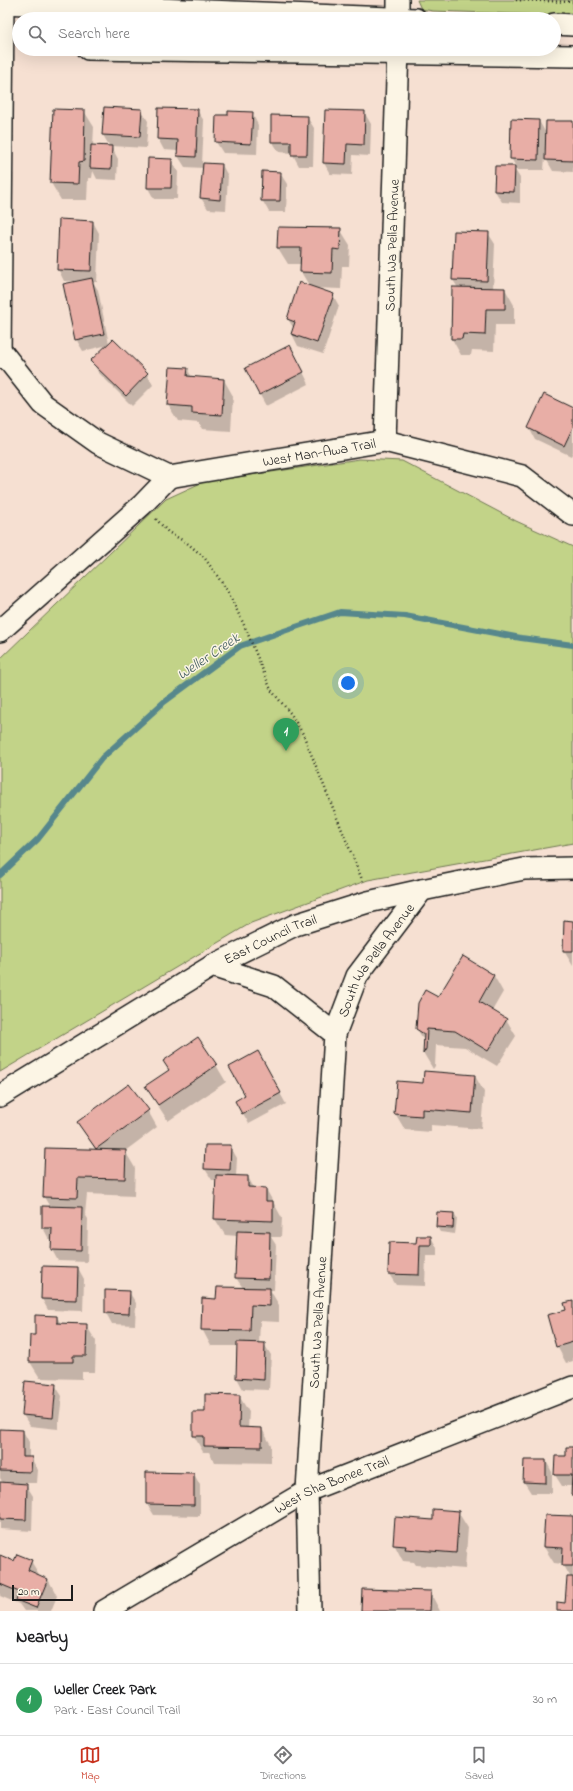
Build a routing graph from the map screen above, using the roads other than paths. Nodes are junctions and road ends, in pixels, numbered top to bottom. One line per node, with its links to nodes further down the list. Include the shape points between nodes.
1 (398, 0): 4 (street)
2 (2, 2): 3 (street); 7 (street)
3 (235, 12)
4 (398, 12)
5 (561, 24): 6 (street)
6 (573, 25)
7 (7, 47): 11 (street)
8 (398, 56): 12 (street, South Wa Pella Avenue)
9 (561, 56): 10 (street)
10 (573, 56)
11 (0, 354): 13 (street, via 43,404 98,443)
12 (385, 441): 13 (street, West Man-Awa Trail); 14 (street, West Man-Awa Trail, via 522,476)
13 (169, 477): 15 (street, via 142,505)
14 (573, 515)
15 (0, 631)
16 (573, 868): 17 (street, East Council Trail, via 524,869)
17 (422, 890): 18 (street, East Council Trail, via 368,902 295,925); 19 (street, South Wa Pella Avenue, via 357,976)
18 (212, 966): 19 (street, South Wa Pella Avenue, via 274,986); 20 (street, East Council Trail)
19 (335, 1034): 22 (street, South Wa Pella Avenue)
20 (0, 1096)
21 (573, 1387): 22 (street, West Sha Bonee Trail)
22 (307, 1491): 23 (street, West Sha Bonee Trail); 24 (street, South Wa Pella Avenue)
23 (104, 1611)
24 (310, 1611)

